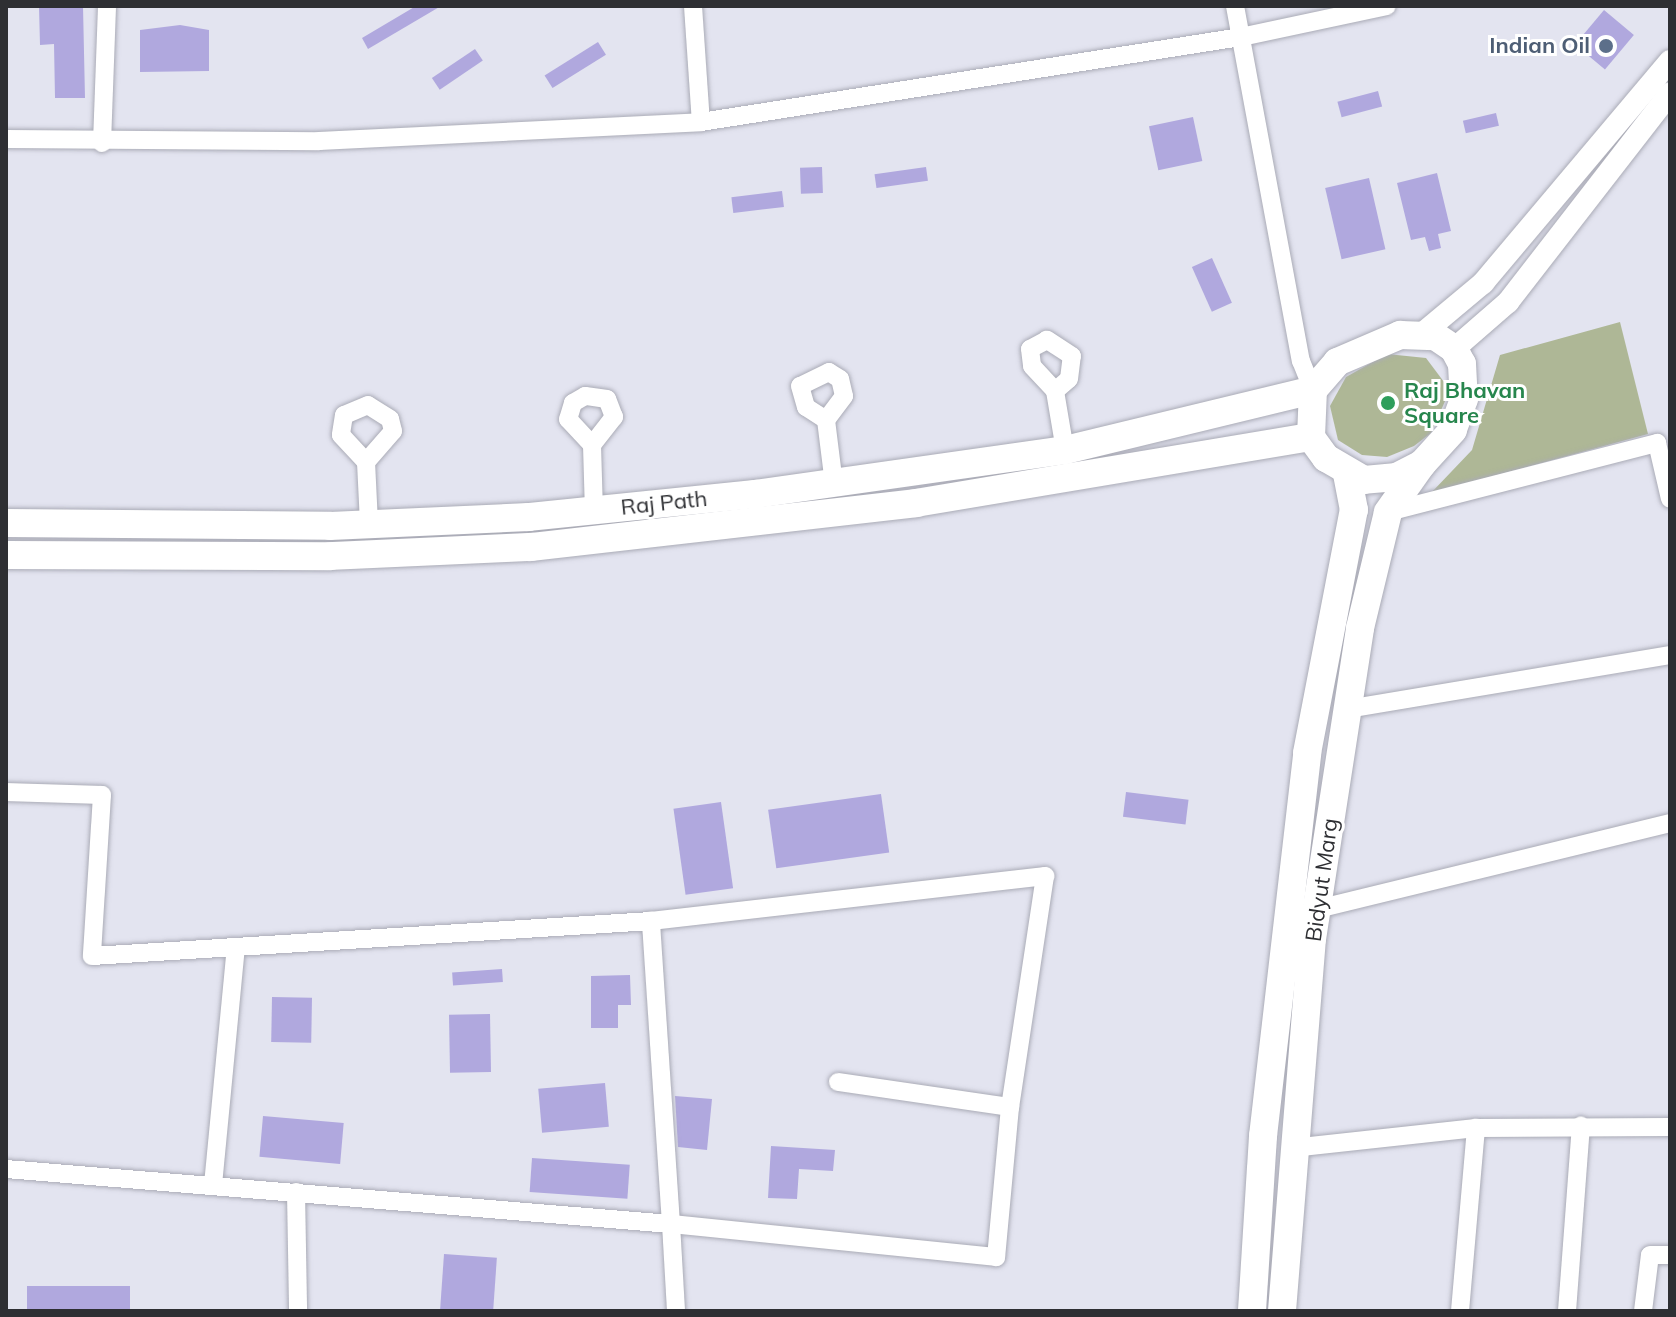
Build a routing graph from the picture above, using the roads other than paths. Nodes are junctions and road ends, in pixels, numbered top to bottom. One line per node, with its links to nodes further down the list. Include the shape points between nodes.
1 (107, 6): 10 (street)
2 (693, 6): 8 (street)
3 (1235, 6): 5 (street)
4 (1387, 6): 5 (street)
5 (1241, 37): 8 (street); 13 (street)
6 (1670, 61): 11 (street, via 1483,283)
7 (1670, 93): 12 (street, via 1508,302)
8 (701, 122): 10 (street, via 319,141)
9 (6, 139): 10 (street)
10 (102, 143)
11 (1422, 334): 12 (main road); 14 (main road, via 1400,335)
12 (1454, 349): 22 (main road, via 1462,364 1464,399 1453,430)
13 (1301, 361): 14 (street); 15 (street)
14 (1337, 362): 15 (main road)
15 (1313, 390): 18 (main road); 20 (main road, Raj Path)
16 (1055, 391): 20 (street)
17 (826, 420): 24 (street)
18 (1311, 437): 23 (main road); 30 (main road, Raj Path, via 916,503 531,547 331,556)
19 (592, 445): 26 (street)
20 (1065, 450): 24 (main road, Raj Path)
21 (366, 462): 29 (street)
22 (1422, 464): 23 (main road, via 1397,477 1364,480); 27 (main road, Bidyut Marg)
23 (1347, 474): 51 (main road, Bidyut Marg, via 1354,510 1307,753 1263,1136)
24 (834, 484): 26 (main road, Raj Path)
25 (1670, 499): 27 (street, via 1657,443)
26 (594, 511): 29 (main road, Raj Path)
27 (1388, 512): 32 (main road, Bidyut Marg, via 1374,556)
28 (6, 523): 29 (main road, Raj Path)
29 (369, 524)
30 (6, 555)
31 (1670, 655): 32 (street)
32 (1348, 709): 35 (main road, Bidyut Marg)
33 (6, 792): 37 (street, via 102,795 92,956)
34 (1670, 823): 35 (street)
35 (1317, 909): 43 (main road, Bidyut Marg)
36 (651, 921): 37 (street); 39 (street, via 1045,876); 47 (street)
37 (236, 948): 45 (street)
38 (838, 1082): 39 (street)
39 (1010, 1107): 47 (street, via 996,1257)
40 (1581, 1126): 41 (street); 42 (street); 54 (street)
41 (1670, 1127)
42 (1476, 1128): 43 (street); 53 (street)
43 (1292, 1148): 52 (main road, Bidyut Marg)
44 (6, 1169): 45 (street)
45 (213, 1185): 46 (street)
46 (296, 1192): 47 (street); 49 (street)
47 (671, 1224): 50 (street)
48 (1670, 1255): 55 (street, via 1650,1255)
49 (298, 1311)
50 (676, 1311)
51 (1252, 1311)
52 (1282, 1311)
53 (1460, 1311)
54 (1567, 1311)
55 (1643, 1311)

